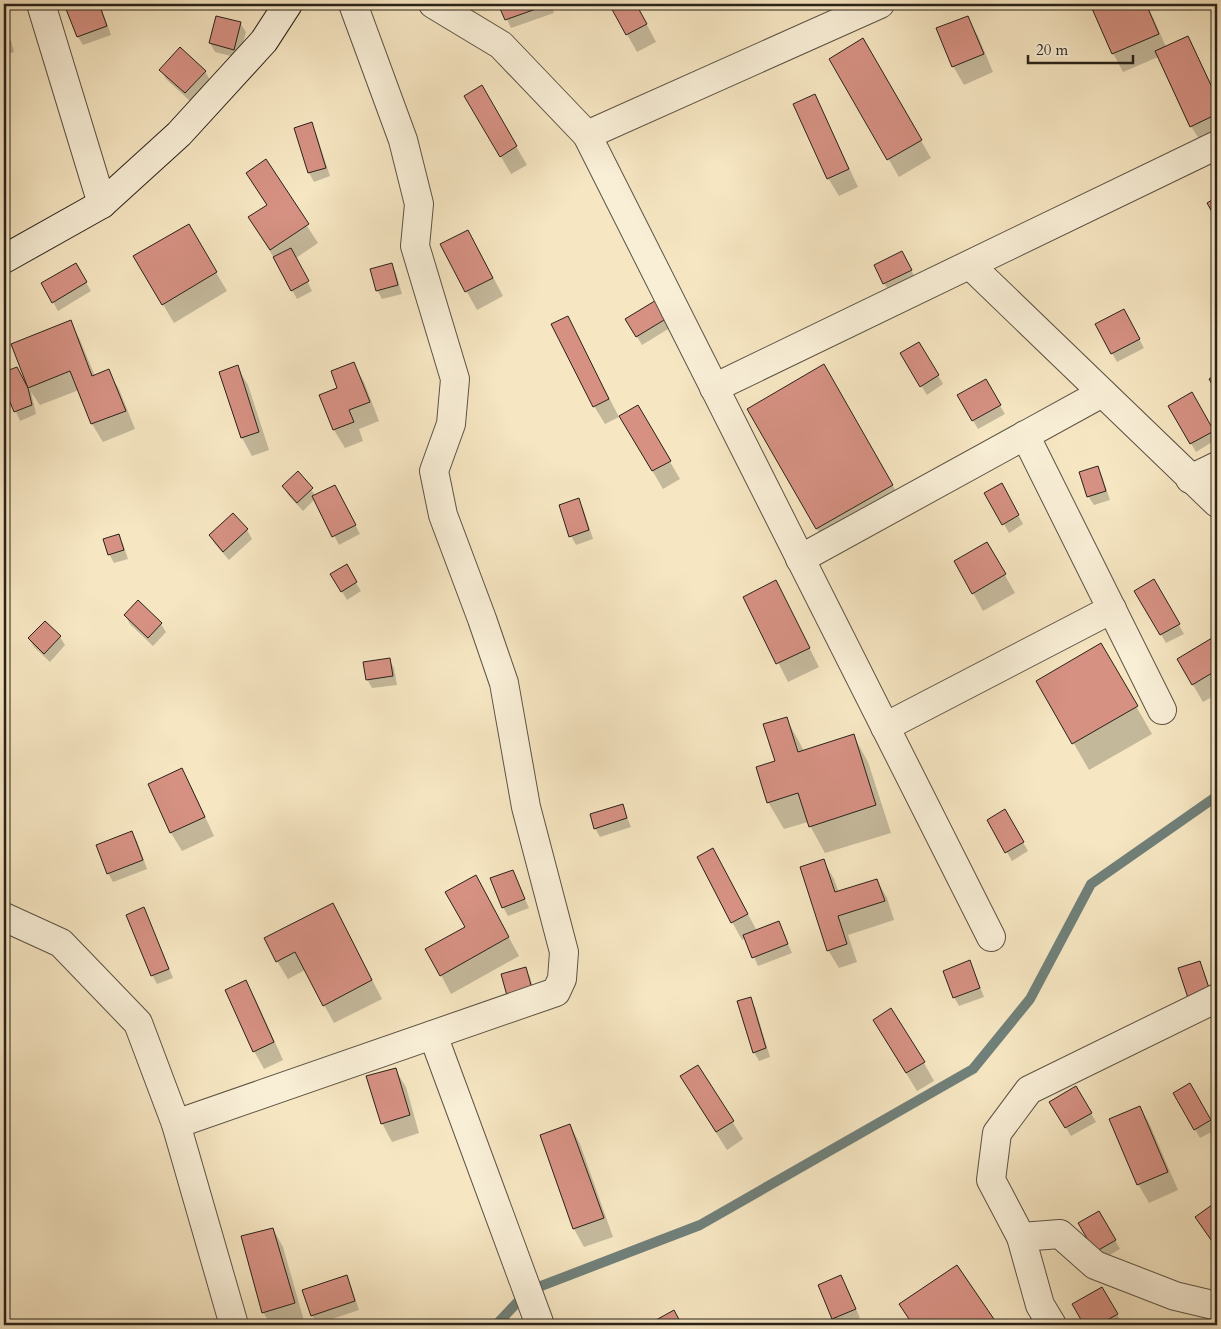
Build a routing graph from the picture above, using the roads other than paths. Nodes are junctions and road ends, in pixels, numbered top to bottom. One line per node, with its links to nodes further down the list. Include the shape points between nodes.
1 (41, 4): 8 (street)
2 (288, 4): 8 (street, via 264,41 179,134)
3 (353, 4): 24 (street, via 403,140 419,204 415,246 455,379 451,424 434,471 443,515 504,683 526,807 564,952 562,979 556,992)
4 (433, 4): 6 (street, via 501,45)
5 (880, 4): 6 (street)
6 (587, 135): 11 (street)
7 (1217, 145): 10 (street)
8 (102, 204): 9 (street)
9 (4, 259)
10 (970, 265): 11 (street); 12 (street)
11 (714, 388): 17 (street)
12 (1102, 394): 13 (street); 15 (street)
13 (1025, 435): 17 (street); 18 (street)
14 (1217, 466): 15 (street)
15 (1190, 479): 16 (street)
16 (1217, 503)
17 (800, 558): 20 (street)
18 (1112, 609): 19 (street); 20 (street)
19 (1162, 710)
20 (885, 727): 22 (street)
21 (4, 917): 25 (street, via 61,944 138,1023)
22 (991, 937)
23 (1217, 998): 26 (street, via 1029,1090 997,1133 991,1180)
24 (433, 1035): 25 (street); 29 (street)
25 (176, 1124): 28 (street)
26 (1020, 1237): 27 (street, via 1060,1234 1095,1265 1174,1296 1213,1305); 30 (street, via 1040,1305)
27 (1217, 1303)
28 (234, 1325)
29 (540, 1325)
30 (1052, 1325)

